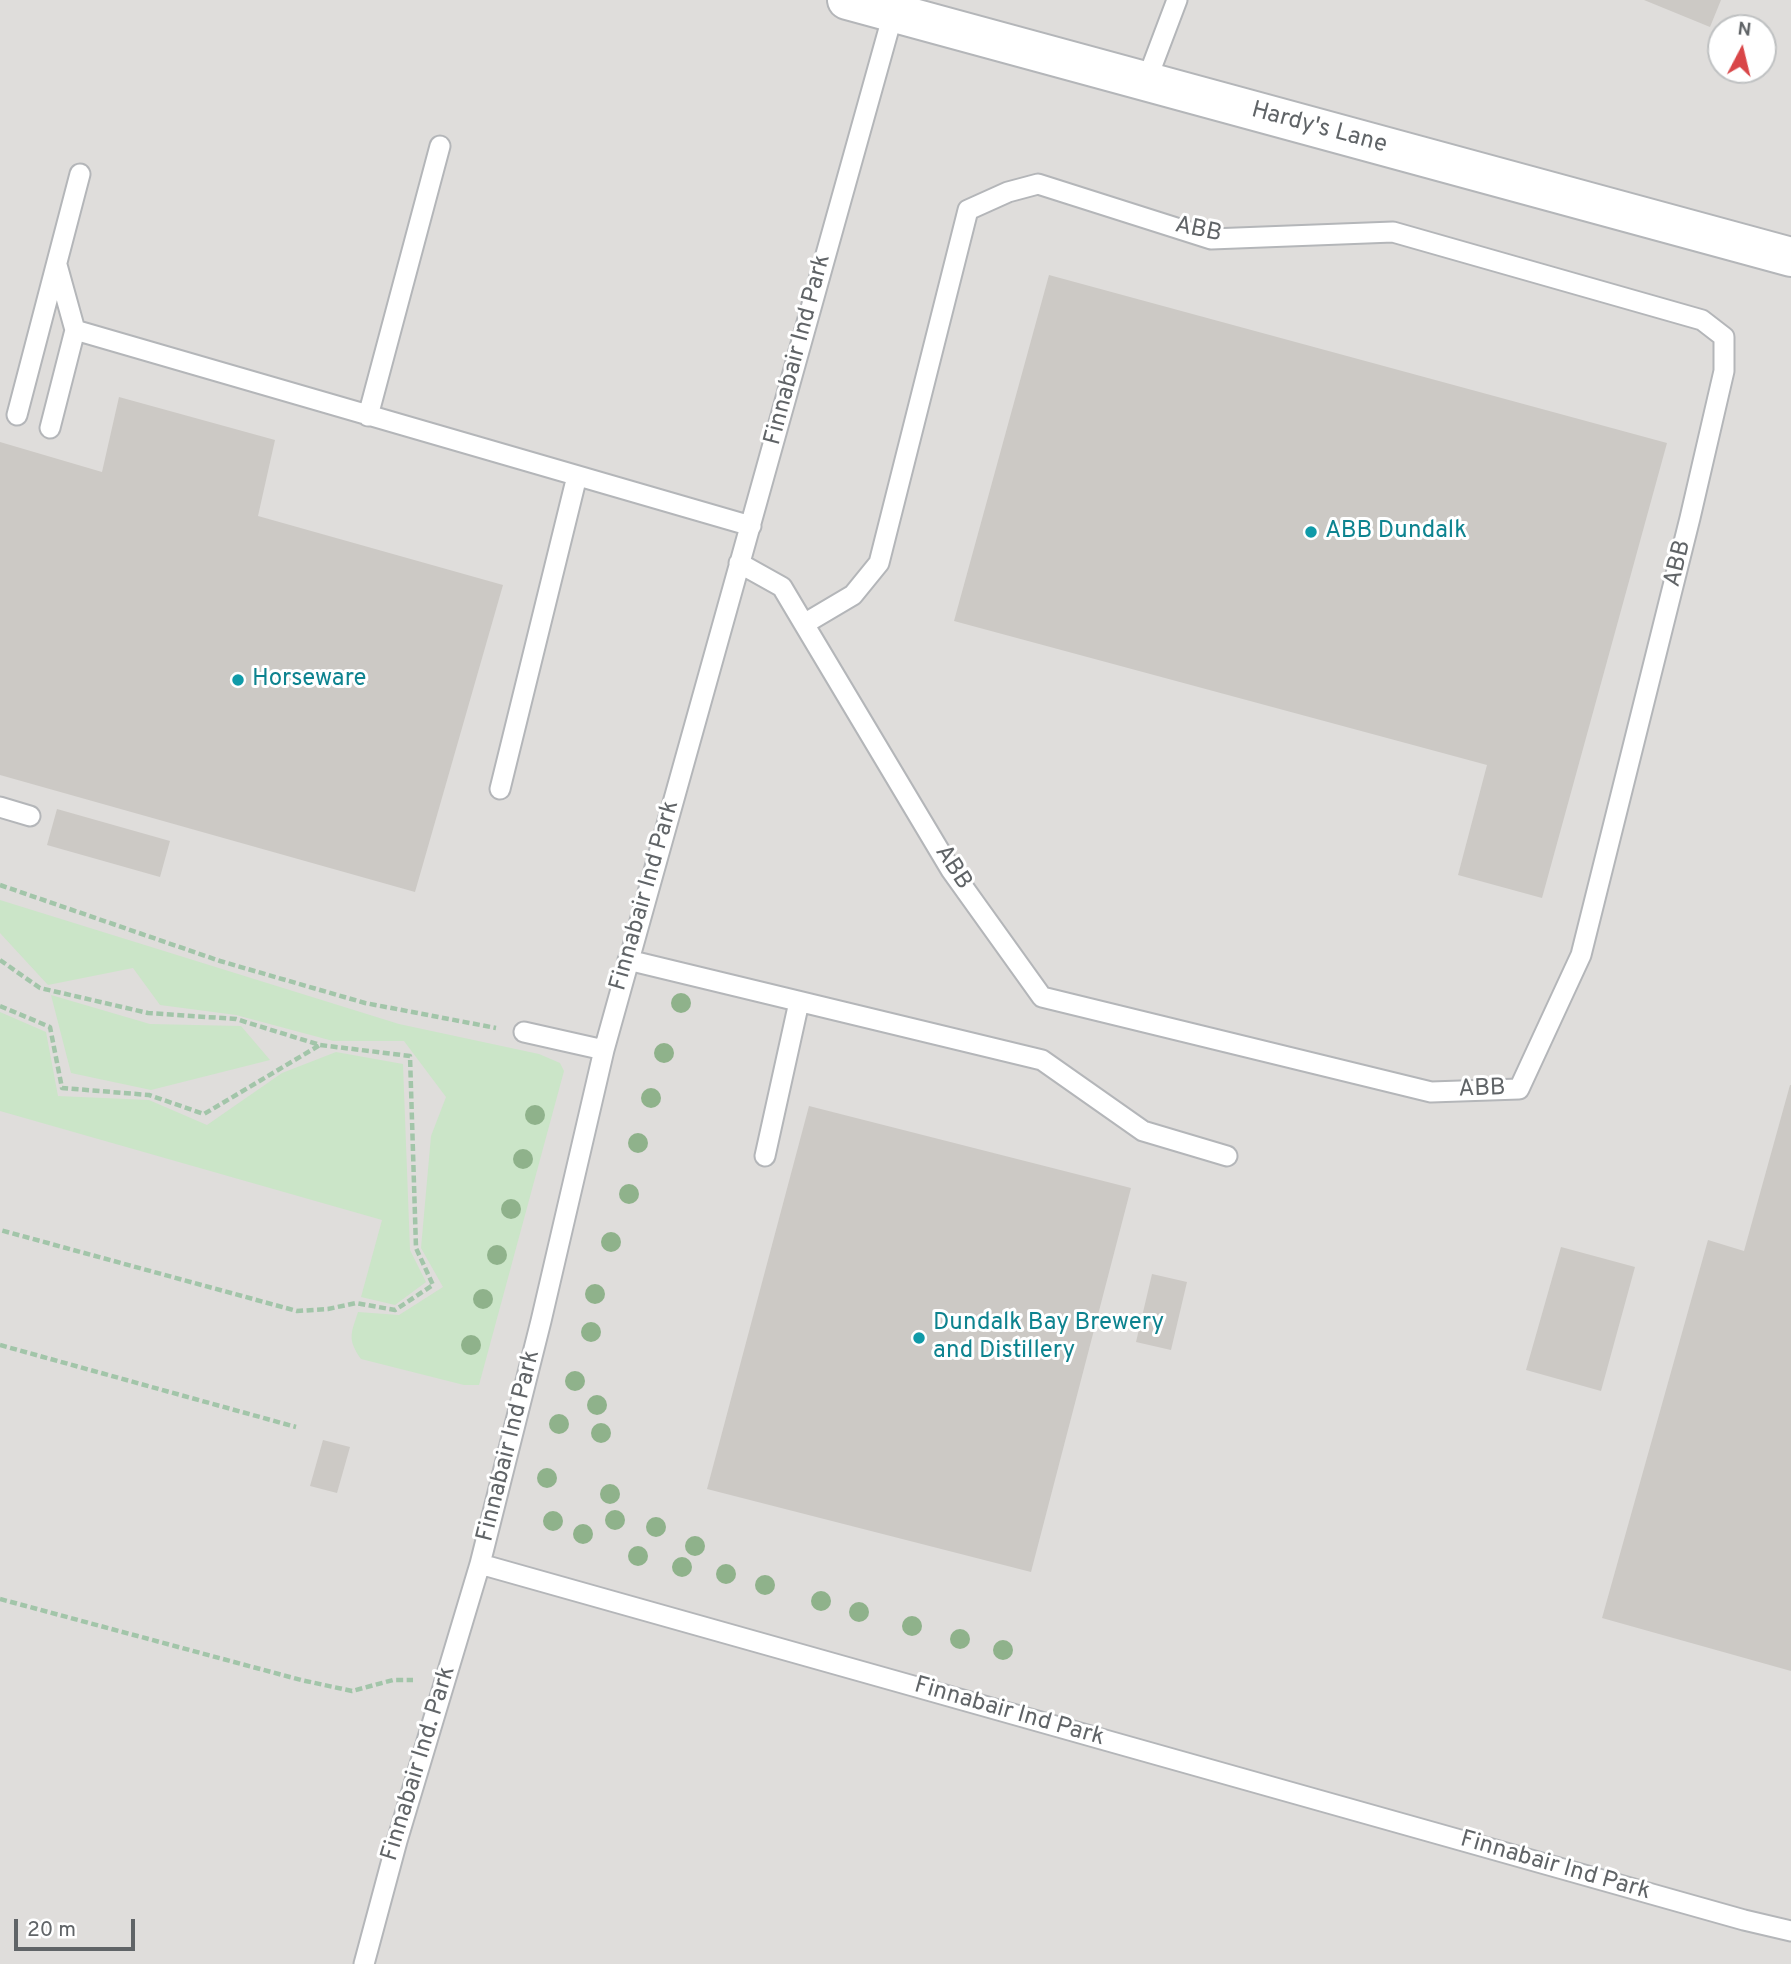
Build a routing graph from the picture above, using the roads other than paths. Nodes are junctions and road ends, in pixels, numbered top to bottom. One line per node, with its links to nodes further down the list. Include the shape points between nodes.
1 (847, 0): 3 (street, Hardy's Lane)
2 (1177, 0): 4 (lane)
3 (893, 14): 4 (street, Hardy's Lane); 14 (lane, Finnabair Ind Park)
4 (1146, 82): 7 (street, Hardy's Lane)
5 (440, 146): 11 (lane)
6 (80, 174): 8 (lane)
7 (1791, 257)
8 (56, 264): 9 (lane); 10 (lane)
9 (75, 330): 11 (lane); 12 (lane)
10 (17, 415)
11 (368, 416): 13 (lane)
12 (50, 428)
13 (577, 476): 14 (lane); 17 (lane)
14 (751, 526): 15 (lane, Finnabair Ind Park)
15 (739, 563): 16 (lane, ABB, via 782,587); 20 (lane, Finnabair Ind Park)
16 (804, 624): 16 (lane, ABB, via 951,870 1042,997 1430,1092 1519,1089 1581,956 1724,371 1724,337 1702,320 1393,232 1211,239 1038,184 1008,192 968,210 878,564 853,595)
17 (499, 789)
18 (0, 807): 19 (lane)
19 (30, 816)
20 (628, 960): 21 (lane); 23 (lane, Finnabair Ind Park)
21 (799, 1002): 24 (lane); 25 (lane, via 1042,1060 1143,1131)
22 (524, 1032): 23 (lane)
23 (604, 1050): 26 (lane, Finnabair Ind Park)
24 (765, 1156)
25 (1227, 1156)
26 (480, 1564): 27 (lane, Finnabair Ind Park); 28 (lane, Finnabair Ind. Park)
27 (1791, 1931)
28 (364, 1964)

